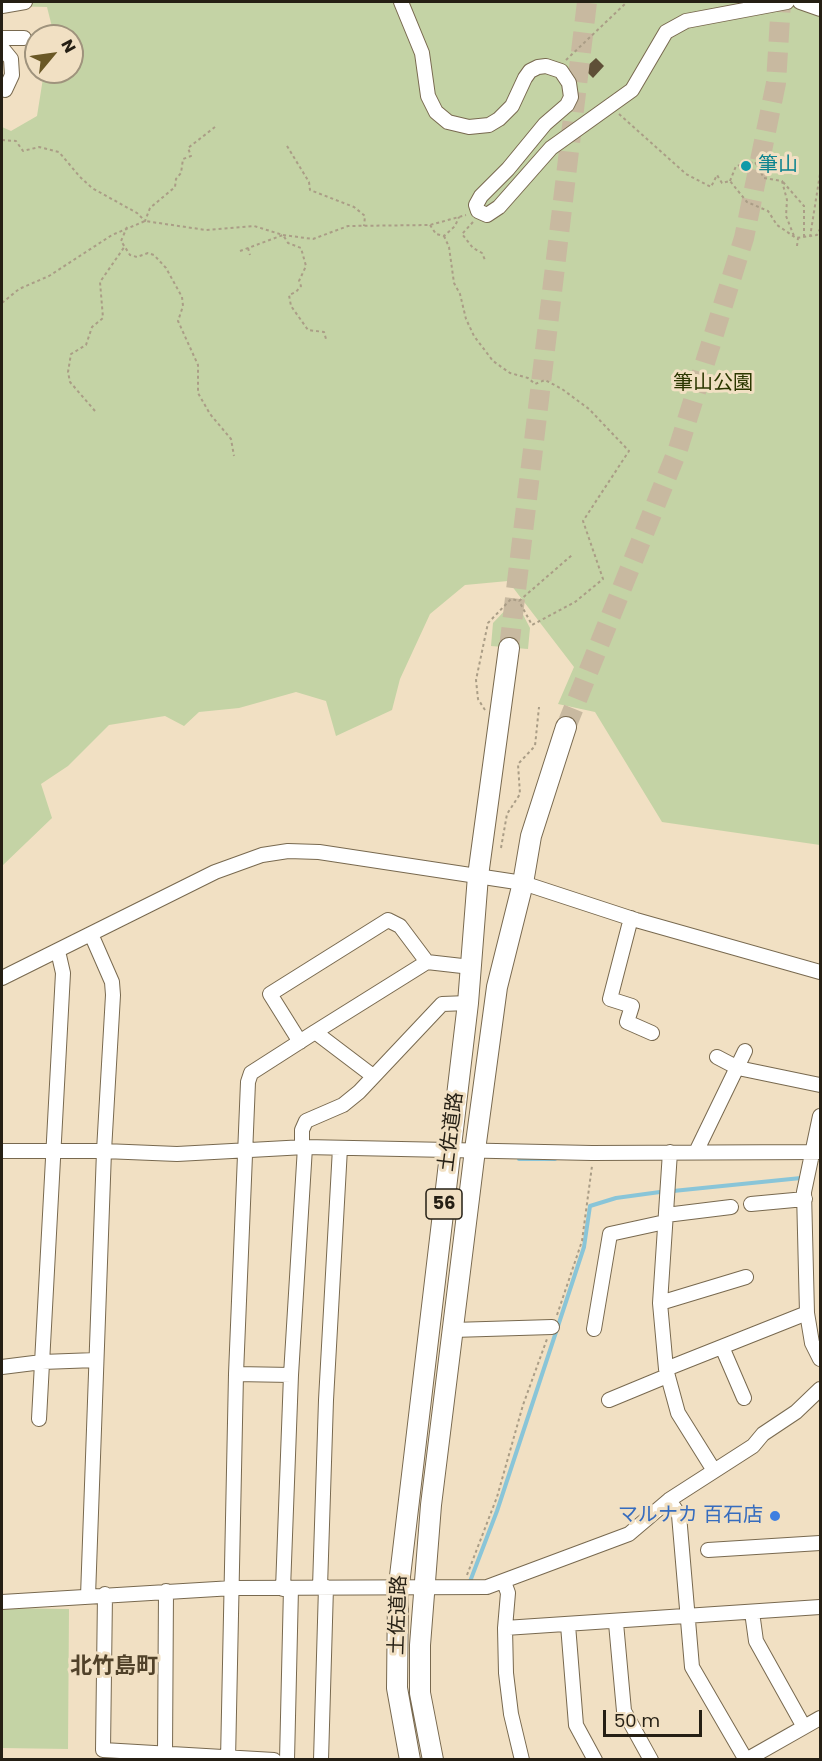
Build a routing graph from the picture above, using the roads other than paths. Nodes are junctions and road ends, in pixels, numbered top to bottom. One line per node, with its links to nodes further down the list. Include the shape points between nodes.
1 (25, 2): 5 (street)
2 (401, 2): 3 (street, via 422,53 431,104 448,122 469,127 489,125 499,119 512,106 530,71 546,66 557,69 569,82 571,97 567,105 481,196 477,205 480,212 492,214 551,148 632,90 663,36 681,23)
3 (787, 2)
4 (800, 2): 6 (street)
5 (2, 6)
6 (820, 9)
7 (2, 38): 8 (street)
8 (24, 38)
9 (2, 48): 10 (street, via 10,59)
10 (6, 81)
11 (509, 648): 13 (highway, 土佐道路 / 56)
12 (566, 727): 14 (highway, 土佐道路 / 56, via 531,836)
13 (478, 876): 14 (street); 16 (street, via 319,852 288,851 262,855 215,872); 19 (highway, 土佐道路 / 56)
14 (523, 883): 15 (street); 37 (highway, 土佐道路 / 56, via 496,987)
15 (631, 918): 20 (street); 24 (street, via 610,999 632,1006 627,1022)
16 (91, 934): 17 (street); 36 (street, via 112,982 113,995)
17 (58, 951): 21 (street); 35 (street, via 63,973)
18 (427, 962): 19 (street); 23 (street); 25 (street, via 400,926 388,920 270,994)
19 (471, 967): 22 (highway, 土佐道路 / 56)
20 (820, 972)
21 (2, 978)
22 (468, 1003): 29 (street, via 442,1004); 34 (highway, 土佐道路 / 56)
23 (315, 1032): 25 (street); 29 (street)
24 (652, 1033)
25 (300, 1042): 39 (street, via 251,1073)
26 (745, 1051): 28 (street)
27 (717, 1057): 28 (street)
28 (738, 1068): 30 (street); 41 (street)
29 (373, 1076): 32 (street, via 343,1105 306,1121)
30 (820, 1085)
31 (820, 1116): 42 (street)
32 (303, 1147): 33 (street); 39 (street); 60 (street)
33 (340, 1148): 34 (street); 70 (street, via 326,1401)
34 (450, 1149): 37 (street); 73 (highway, 土佐道路 / 56)
35 (53, 1150): 36 (street); 38 (street); 56 (street)
36 (104, 1150): 39 (street); 55 (street)
37 (475, 1150): 40 (street); 52 (highway, 土佐道路 / 56)
38 (2, 1151)
39 (245, 1152): 59 (street)
40 (670, 1152): 41 (street); 46 (street)
41 (696, 1152): 42 (street)
42 (816, 1152): 43 (street)
43 (805, 1199): 44 (street); 49 (street)
44 (751, 1204)
45 (731, 1207): 46 (street)
46 (666, 1219): 48 (street); 51 (street, via 610,1234)
47 (746, 1277): 48 (street)
48 (660, 1303): 58 (street)
49 (807, 1313): 53 (street); 54 (street, via 812,1343)
50 (552, 1327): 52 (street)
51 (594, 1329)
52 (453, 1330): 74 (highway, 土佐道路 / 56)
53 (722, 1347): 58 (street); 62 (street)
54 (820, 1359)
55 (96, 1360): 56 (street); 77 (street)
56 (42, 1362): 57 (street); 64 (street)
57 (2, 1367)
58 (667, 1373): 63 (street); 65 (street, via 678,1413)
59 (236, 1374): 60 (street); 71 (street)
60 (291, 1375): 72 (street)
61 (820, 1389): 65 (street, via 753,1446)
62 (744, 1398)
63 (609, 1400)
64 (39, 1419)
65 (713, 1469): 66 (street)
66 (669, 1500): 69 (street, via 629,1534); 81 (street, via 679,1515)
67 (820, 1543): 68 (street)
68 (708, 1550)
69 (504, 1582): 74 (street, via 461,1589); 84 (street, via 508,1593)
70 (323, 1587): 72 (street); 73 (street); 91 (street)
71 (233, 1588): 72 (street); 75 (street); 88 (street)
72 (287, 1588): 90 (street)
73 (399, 1588): 74 (street); 92 (highway, 土佐道路 / 56, via 397,1688)
74 (424, 1588): 93 (highway, 土佐道路 / 56, via 420,1693)
75 (166, 1591): 76 (street); 87 (street)
76 (105, 1594): 77 (street); 87 (street, via 104,1750)
77 (88, 1596): 78 (street)
78 (2, 1602)
79 (820, 1607): 80 (street)
80 (752, 1612): 81 (street); 86 (street, via 756,1641)
81 (688, 1617): 82 (street); 97 (street, via 692,1667)
82 (616, 1623): 83 (street); 96 (street, via 624,1711)
83 (568, 1625): 84 (street); 95 (street, via 576,1725)
84 (505, 1628): 94 (street, via 511,1714)
85 (820, 1718): 86 (street)
86 (804, 1727): 97 (street)
87 (165, 1753): 88 (street)
88 (228, 1758): 89 (street)
89 (274, 1760)
90 (286, 1760)
91 (321, 1760)
92 (410, 1760)
93 (433, 1760)
94 (522, 1760)
95 (596, 1760)
96 (651, 1760)
97 (746, 1760)

